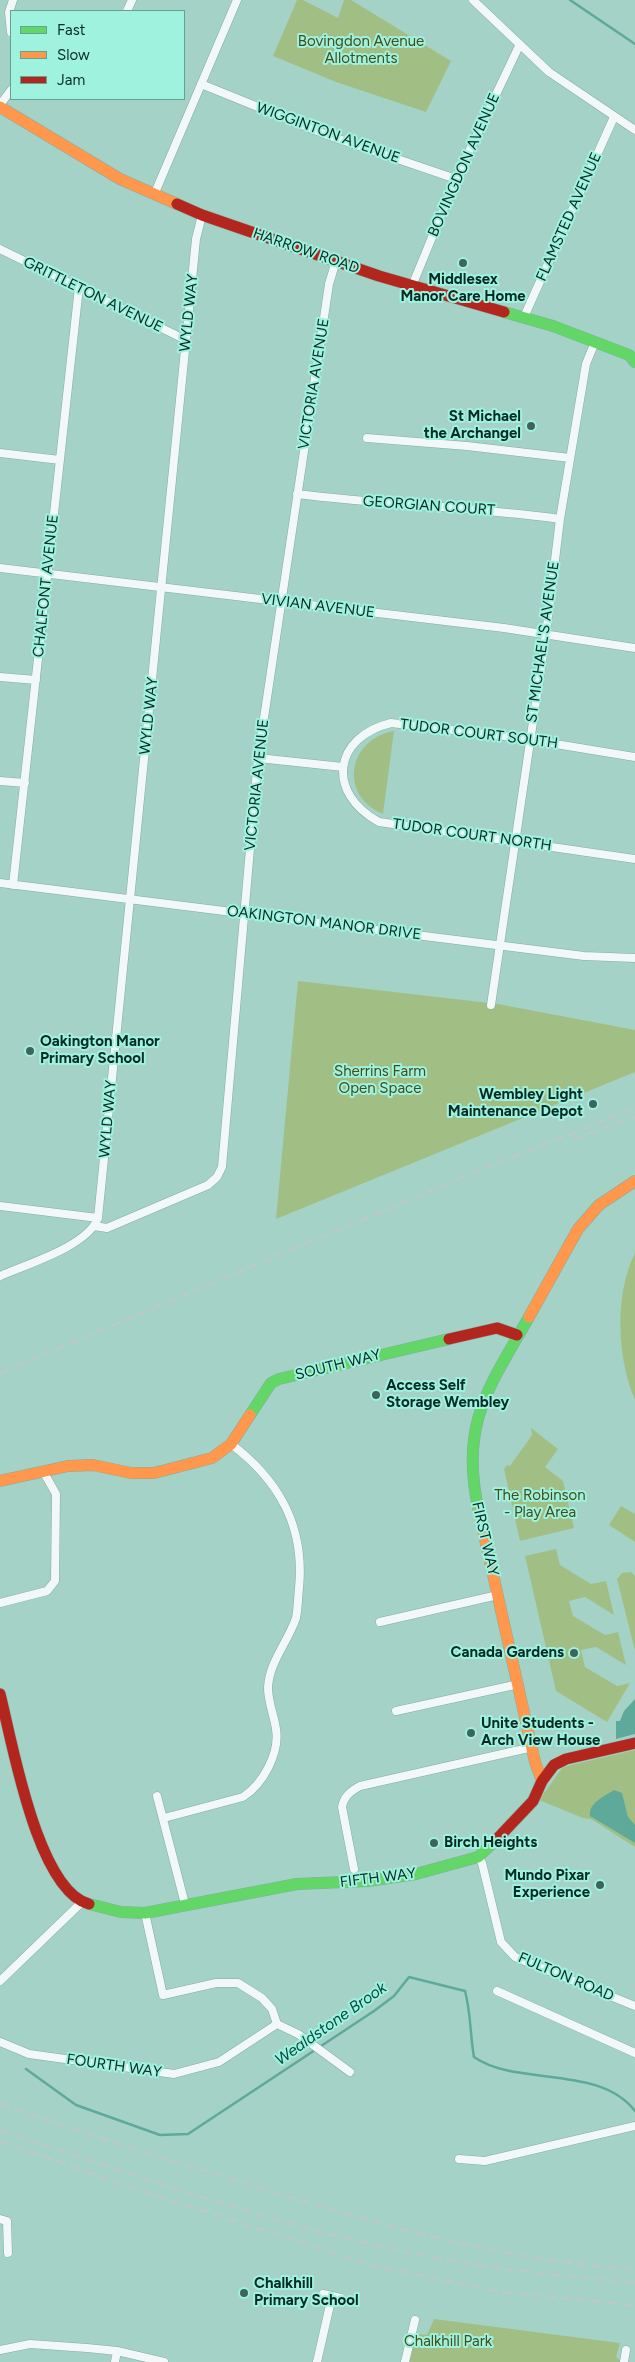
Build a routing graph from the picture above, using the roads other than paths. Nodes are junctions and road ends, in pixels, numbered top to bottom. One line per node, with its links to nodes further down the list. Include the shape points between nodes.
1 (13, 0): 4 (street, via 8,12)
2 (237, 0): 6 (street)
3 (473, 0): 5 (street)
4 (10, 25)
5 (519, 46): 9 (street, via 557,78); 11 (street, BOVINGDON AVENUE)
6 (200, 84): 11 (street, WIGGINTON AVENUE, via 327,135); 12 (street)
7 (10, 92): 8 (street)
8 (0, 107): 12 (main road, HARROW ROAD, via 120,179)
9 (614, 117): 10 (street); 18 (street, FLAMSTED AVENUE)
10 (635, 130)
11 (456, 179): 16 (street, BOVINGDON AVENUE)
12 (154, 195): 13 (main road, HARROW ROAD)
13 (202, 215): 15 (main road, HARROW ROAD); 19 (street, WYLD WAY, via 196,238)
14 (0, 249): 17 (street, GRITTLETON AVENUE)
15 (336, 261): 16 (main road, HARROW ROAD); 26 (street, VICTORIA AVENUE, via 328,292)
16 (412, 286): 18 (main road, HARROW ROAD)
17 (79, 287): 19 (street, GRITTLETON AVENUE); 25 (street, CHALFONT AVENUE)
18 (524, 317): 20 (main road, HARROW ROAD)
19 (186, 340): 30 (street, WYLD WAY)
20 (595, 342): 21 (main road, HARROW ROAD); 24 (street, ST MICHAEL'S AVENUE, via 586,364)
21 (633, 357)
22 (367, 438): 24 (street)
23 (0, 453): 25 (street)
24 (570, 458): 27 (street, ST MICHAEL'S AVENUE)
25 (60, 460): 29 (street, CHALFONT AVENUE)
26 (297, 494): 27 (street, GEORGIAN COURT); 31 (street, VICTORIA AVENUE)
27 (560, 519): 32 (street, ST MICHAEL'S AVENUE)
28 (0, 568): 29 (street, VIVIAN AVENUE)
29 (47, 574): 30 (street, VIVIAN AVENUE); 35 (street, CHALFONT AVENUE)
30 (162, 588): 31 (street, VIVIAN AVENUE); 46 (street, WYLD WAY)
31 (281, 602): 32 (street, VIVIAN AVENUE); 38 (street, VICTORIA AVENUE)
32 (546, 634): 33 (street, VIVIAN AVENUE); 36 (street, ST MICHAEL'S AVENUE)
33 (635, 648)
34 (0, 677): 35 (street)
35 (36, 680): 41 (street, CHALFONT AVENUE)
36 (529, 740): 37 (street, TUDOR COURT SOUTH); 39 (street, TUDOR COURT SOUTH, via 391,723 376,726 361,735 350,749); 42 (street, ST MICHAEL'S AVENUE)
37 (635, 757)
38 (258, 758): 39 (street); 47 (street, VICTORIA AVENUE)
39 (343, 767): 42 (street, TUDOR COURT NORTH, via 349,798 363,813 379,822)
40 (0, 781): 41 (street)
41 (25, 783): 45 (street, CHALFONT AVENUE)
42 (514, 840): 43 (street, TUDOR COURT NORTH); 48 (street, ST MICHAEL'S AVENUE)
43 (635, 859)
44 (0, 883): 45 (street, OAKINGTON MANOR DRIVE)
45 (13, 885): 46 (street, OAKINGTON MANOR DRIVE)
46 (130, 900): 47 (street, OAKINGTON MANOR DRIVE); 53 (street, WYLD WAY)
47 (245, 914): 48 (street, OAKINGTON MANOR DRIVE); 54 (street, VICTORIA AVENUE, via 220,1173 208,1184 110,1227)
48 (498, 944): 49 (street, OAKINGTON MANOR DRIVE, via 584,956); 50 (street, ST MICHAEL'S AVENUE)
49 (635, 958)
50 (491, 1005)
51 (635, 1181): 56 (main road, via 614,1193 578,1229)
52 (0, 1206): 53 (street)
53 (98, 1218): 54 (street)
54 (94, 1226): 55 (street, via 74,1243)
55 (0, 1276)
56 (517, 1335): 57 (main road, SOUTH WAY, via 497,1328 279,1379 271,1384); 60 (main road, FIRST WAY, via 484,1397 472,1447 472,1481)
57 (231, 1444): 58 (main road, SOUTH WAY, via 212,1458 154,1473 131,1473 93,1465); 71 (street, via 271,1485 295,1525 301,1569 296,1615 268,1688 276,1750 264,1773 243,1797)
58 (43, 1471): 59 (main road, SOUTH WAY); 61 (street, via 56,1494 56,1581 47,1591)
59 (0, 1481)
60 (498, 1595): 62 (street); 63 (main road, FIRST WAY)
61 (0, 1603)
62 (380, 1622)
63 (519, 1684): 65 (street); 67 (main road, FIRST WAY)
64 (0, 1694): 74 (main road, via 34,1830 45,1857 61,1881)
65 (396, 1711)
66 (635, 1743): 68 (main road)
67 (534, 1748): 68 (main road, via 537,1755 548,1761); 69 (main road); 73 (street, via 360,1786 354,1790 342,1806)
68 (566, 1759): 69 (main road, FIFTH WAY, via 554,1765)
69 (542, 1781): 72 (main road, FIFTH WAY, via 533,1801)
70 (157, 1796): 71 (street)
71 (164, 1818): 75 (street)
72 (478, 1857): 75 (main road, FIFTH WAY, via 416,1874 368,1881 297,1884); 79 (street, FULTON ROAD, via 500,1942 515,1957)
73 (354, 1869)
74 (82, 1902): 76 (main road, via 121,1912); 77 (street)
75 (185, 1904): 76 (main road, FIFTH WAY)
76 (146, 1914): 80 (street, via 163,1995 216,1983 238,1983 262,1998 272,2009)
77 (0, 1981)
78 (497, 1991): 82 (street)
79 (635, 2006)
80 (277, 2024): 81 (street, FOURTH WAY, via 219,2062 174,2074 28,2054); 83 (street, via 298,2034)
81 (0, 2042)
82 (635, 2053)
83 (350, 2072)
84 (635, 2126): 85 (street, via 485,2161)
85 (459, 2159)
86 (4, 2220): 87 (street)
87 (8, 2253)
88 (324, 2294): 89 (street)
89 (332, 2296): 90 (street); 97 (street)
90 (341, 2298)
91 (415, 2320): 98 (street)
92 (0, 2350): 94 (street, via 30,2344)
93 (626, 2350): 99 (street)
94 (117, 2351): 95 (street); 96 (street)
95 (115, 2362)
96 (164, 2362)
97 (317, 2362)
98 (405, 2362)
99 (624, 2362)

